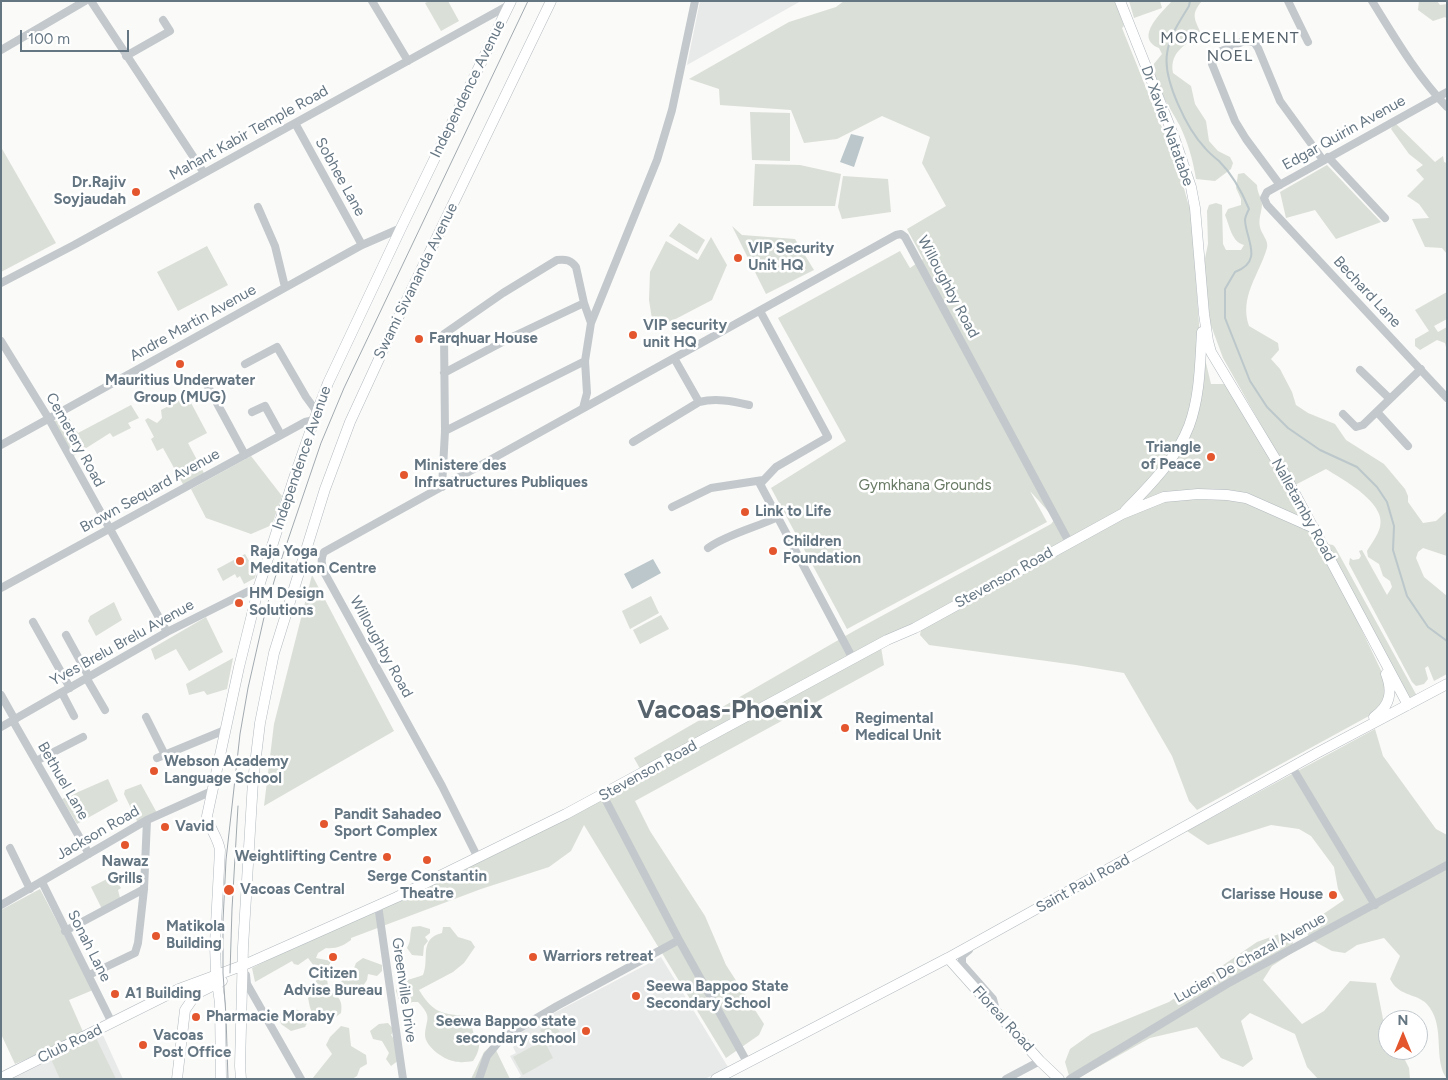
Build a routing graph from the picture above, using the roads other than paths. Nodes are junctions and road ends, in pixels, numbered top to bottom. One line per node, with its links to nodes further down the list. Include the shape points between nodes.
1 (85, 1): 12 (street)
2 (91, 1): 13 (street)
3 (372, 1): 14 (street)
4 (551, 1): 108 (street, Swami Sivananda Avenue, via 350,422 299,568 274,653 260,723)
5 (695, 1): 32 (street, via 663,144)
6 (1120, 1): 31 (street, Dr Xavier Natatabe, via 1191,187)
7 (1288, 1): 11 (street)
8 (1372, 1): 16 (street)
9 (509, 2): 14 (street, Mahant Kabir Temple Road); 25 (street, Independence Avenue)
10 (163, 20): 13 (street, via 170,31)
11 (1308, 42)
12 (1, 50)
13 (126, 56): 20 (street)
14 (408, 61): 18 (street, Mahant Kabir Temple Road)
15 (1447, 92): 16 (street, Edgar Quirin Avenue)
16 (1437, 97): 17 (street); 19 (street, Edgar Quirin Avenue)
17 (1447, 107)
18 (294, 123): 20 (street, Mahant Kabir Temple Road); 26 (street, Sobhee Lane)
19 (1325, 159): 21 (street, Edgar Quirin Avenue); 21 (street, via 1280,101 1254,42 1244,41 1217,53 1212,64 1235,120); 24 (street)
20 (204, 173): 27 (street, Mahant Kabir Temple Road)
21 (1280, 185): 22 (street, Edgar Quirin Avenue, via 1267,192 1264,198)
22 (1267, 205): 37 (street, Bechard Lane)
23 (258, 207): 28 (street, via 275,246)
24 (1385, 218)
25 (401, 228): 26 (street, Andre Martin Avenue); 51 (street, Independence Avenue)
26 (362, 245): 28 (street, Andre Martin Avenue)
27 (1, 283)
28 (285, 287): 52 (street, Andre Martin Avenue)
29 (584, 303): 32 (street); 39 (street); 39 (street, via 576,268 567,259 557,260 444,334)
30 (760, 311): 34 (street, Willoughby Road); 59 (street, via 828,437 776,467); 66 (street, Willoughby Road, via 901,234)
31 (1204, 314): 62 (street, Stevenson Road, via 1196,398 1189,426 1177,451 1159,476); 64 (street, Nalletamby Road, via 1211,352)
32 (591, 322): 35 (street)
33 (1, 341): 52 (street, Cemetery Road)
34 (674, 358): 42 (street, Willoughby Road); 45 (street)
35 (585, 361): 40 (street); 53 (street)
36 (245, 364): 51 (street, via 276,347)
37 (1421, 369): 43 (street, Bechard Lane); 44 (street)
38 (1360, 370): 44 (street)
39 (444, 373): 53 (street)
40 (585, 377): 42 (street, via 590,390); 47 (street, via 587,393)
41 (205, 381): 58 (street)
42 (601, 398): 47 (street, Willoughby Road)
43 (1447, 398)
44 (1390, 399): 49 (street)
45 (699, 402): 46 (street, via 730,401); 55 (street)
46 (749, 405)
47 (583, 408): 60 (street, Willoughby Road)
48 (252, 412): 54 (street, via 265,406)
49 (1377, 412): 50 (street, via 1358,427 1353,426); 57 (street)
50 (1343, 414)
51 (315, 416): 54 (street, Brown Sequard Avenue); 68 (street, Independence Avenue)
52 (49, 419): 56 (street, Andre Martin Avenue); 65 (street, Cemetery Road)
53 (444, 431): 60 (street)
54 (282, 435): 58 (street, Brown Sequard Avenue)
55 (633, 442)
56 (1, 445)
57 (1408, 446)
58 (245, 454): 65 (street, Brown Sequard Avenue)
59 (763, 480): 61 (street, via 711,488); 63 (street, via 760,484)
60 (442, 486): 96 (street, Willoughby Road, via 321,557 324,572)
61 (672, 507)
62 (1122, 514): 64 (street, Stevenson Road, via 1164,497 1226,495 1246,498); 66 (street, Stevenson Road)
63 (778, 517): 67 (street, via 719,540); 74 (street)
64 (1314, 528): 70 (street, Nalletamby Road)
65 (109, 529): 69 (street, Brown Sequard Avenue); 72 (street, Cemetery Road)
66 (1069, 542): 74 (street, Stevenson Road)
67 (708, 548)
68 (259, 586): 72 (street, Yves Brelu Brelu Avenue); 86 (street, Independence Avenue)
69 (1, 588)
70 (1362, 620): 80 (street, Nalletamby Road); 87 (street, via 1390,690 1388,704 1382,712)
71 (33, 622): 77 (street)
72 (167, 632): 75 (street, Yves Brelu Brelu Avenue)
73 (66, 635): 75 (street)
74 (853, 659): 92 (street, Stevenson Road)
75 (88, 678): 77 (street, Yves Brelu Brelu Avenue); 81 (street)
76 (1447, 684): 80 (street, Saint Paul Road)
77 (70, 688): 78 (street, Yves Brelu Brelu Avenue)
78 (62, 693): 82 (street); 84 (street, Yves Brelu Brelu Avenue)
79 (1, 695): 84 (street, Bethuel Lane)
80 (1408, 704): 87 (street, Saint Paul Road)
81 (105, 710)
82 (74, 716)
83 (146, 717): 86 (street, via 161,757)
84 (14, 720): 85 (street, Yves Brelu Brelu Avenue); 89 (street, Bethuel Lane)
85 (1, 727)
86 (225, 730): 91 (street, Independence Avenue)
87 (1350, 736): 90 (street, Saint Paul Road)
88 (82, 737): 89 (street)
89 (36, 761): 95 (street, Bethuel Lane)
90 (1292, 767): 103 (street); 105 (street, Saint Paul Road)
91 (212, 790): 93 (street, Jackson Road); 110 (street, Independence Avenue, via 207,816 220,850)
92 (603, 796): 96 (street, Stevenson Road); 106 (street)
93 (147, 820): 95 (street, Jackson Road); 100 (street)
94 (10, 848): 99 (street)
95 (89, 854): 98 (street, Jackson Road)
96 (478, 858): 102 (street, Stevenson Road)
97 (1447, 865): 103 (street, Lucien De Chazal Avenue)
98 (42, 882): 99 (street, Jackson Road); 104 (street, Sonah Lane)
99 (30, 888): 101 (street, Jackson Road)
100 (144, 890): 104 (street); 109 (street, via 135,953)
101 (1, 905)
102 (378, 905): 108 (street, Stevenson Road); 124 (street, Greenville Drive)
103 (1375, 905): 129 (street, Lucien De Chazal Avenue, via 1228,984)
104 (65, 931): 109 (street, Sonah Lane)
105 (997, 931): 107 (street, Saint Paul Road); 115 (street, via 991,938 965,952 961,960 963,967 993,999)
106 (679, 940): 118 (street); 125 (street, via 501,1039 487,1056)
107 (948, 958): 115 (street, Floreal Road); 118 (street, Saint Paul Road)
108 (244, 966): 110 (street, Stevenson Road); 122 (street); 123 (street, via 247,984)
109 (89, 976): 116 (street, Sonah Lane)
110 (216, 979): 111 (street); 112 (street, Club Road); 113 (street)
111 (201, 991): 113 (street, via 209,992); 114 (street)
112 (166, 996): 114 (street, via 176,999); 116 (street, Club Road)
113 (220, 1003): 121 (street)
114 (185, 1010): 120 (street)
115 (996, 1012): 117 (street, Floreal Road)
116 (112, 1023): 119 (street, Club Road)
117 (1040, 1061): 127 (street); 128 (street, Floreal Road)
118 (747, 1062): 126 (street, Saint Paul Road)
119 (1, 1078)
120 (177, 1079)
121 (221, 1079)
122 (241, 1079)
123 (301, 1079)
124 (403, 1079)
125 (479, 1079)
126 (716, 1079)
127 (1006, 1079)
128 (1059, 1079)
129 (1070, 1079)

